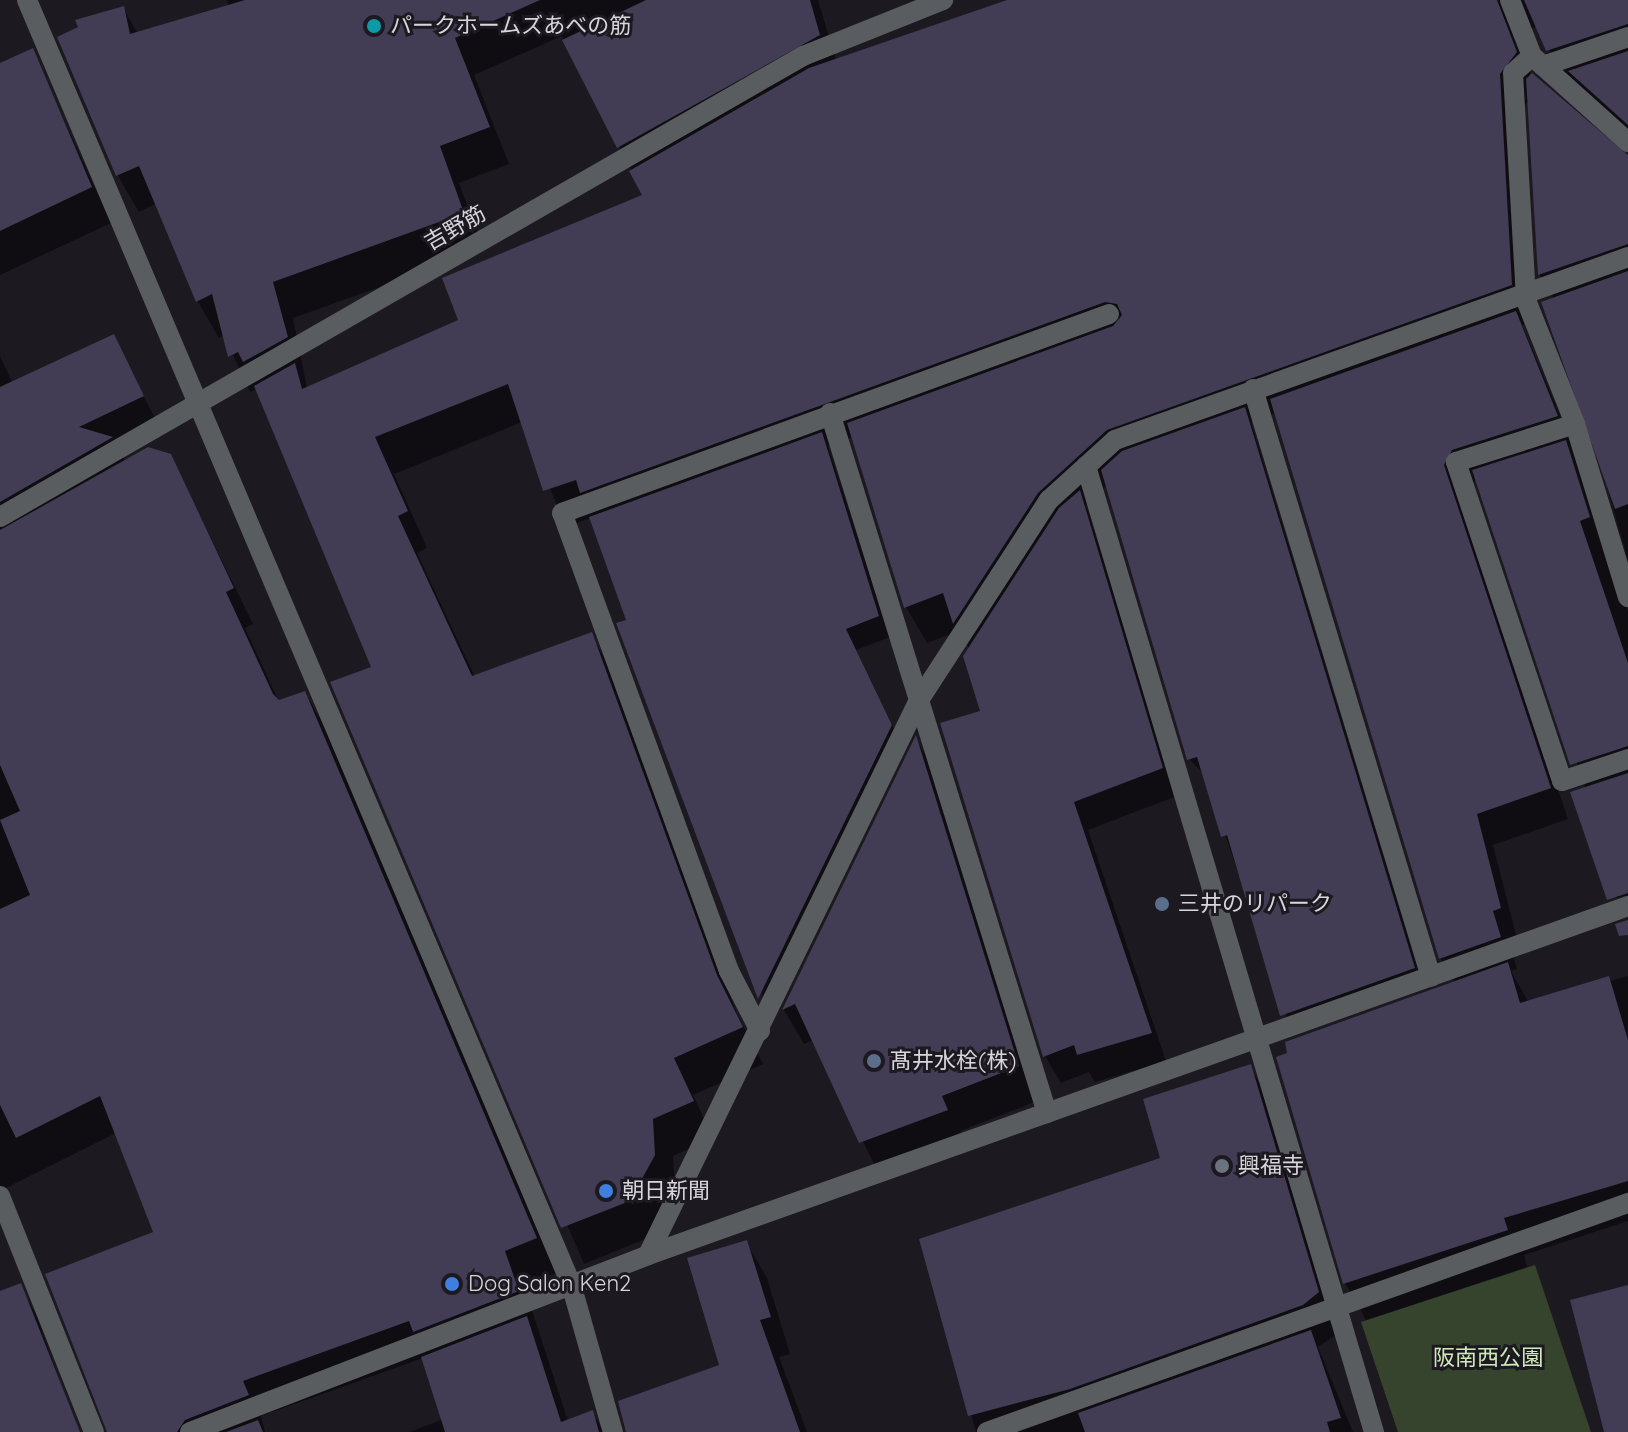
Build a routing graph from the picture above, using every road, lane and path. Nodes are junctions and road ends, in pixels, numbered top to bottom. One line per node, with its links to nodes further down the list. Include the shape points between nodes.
1 (27, 0): 11 (street)
2 (943, 0): 11 (street, 吉野筋, via 803,56)
3 (1510, 0): 5 (street)
4 (1628, 37): 5 (street)
5 (1538, 61): 6 (street); 8 (street, via 1513,73)
6 (1628, 142)
7 (1628, 257): 8 (street)
8 (1526, 300): 10 (street); 13 (street)
9 (1109, 314): 12 (street)
10 (1253, 389): 14 (street, via 1115,440); 20 (street)
11 (201, 402): 15 (street, 吉野筋); 27 (street)
12 (830, 413): 17 (street); 21 (street, via 562,513 729,971)
13 (1575, 424): 16 (street); 18 (street, via 1456,462 1562,781)
14 (1086, 466): 17 (street, via 1049,500); 22 (street)
15 (0, 517)
16 (1628, 597)
17 (919, 700): 21 (street); 23 (street)
18 (1628, 759)
19 (1628, 906): 20 (street)
20 (1431, 977): 22 (street)
21 (760, 1031): 26 (street)
22 (1262, 1037): 23 (street); 28 (street)
23 (1047, 1113): 26 (street)
24 (0, 1196): 29 (street)
25 (1628, 1203): 28 (street)
26 (648, 1255): 27 (street)
27 (571, 1284): 30 (street); 31 (street)
28 (1334, 1311): 32 (street); 33 (street)
29 (94, 1432)
30 (190, 1432)
31 (613, 1432)
32 (987, 1432)
33 (1374, 1432)

